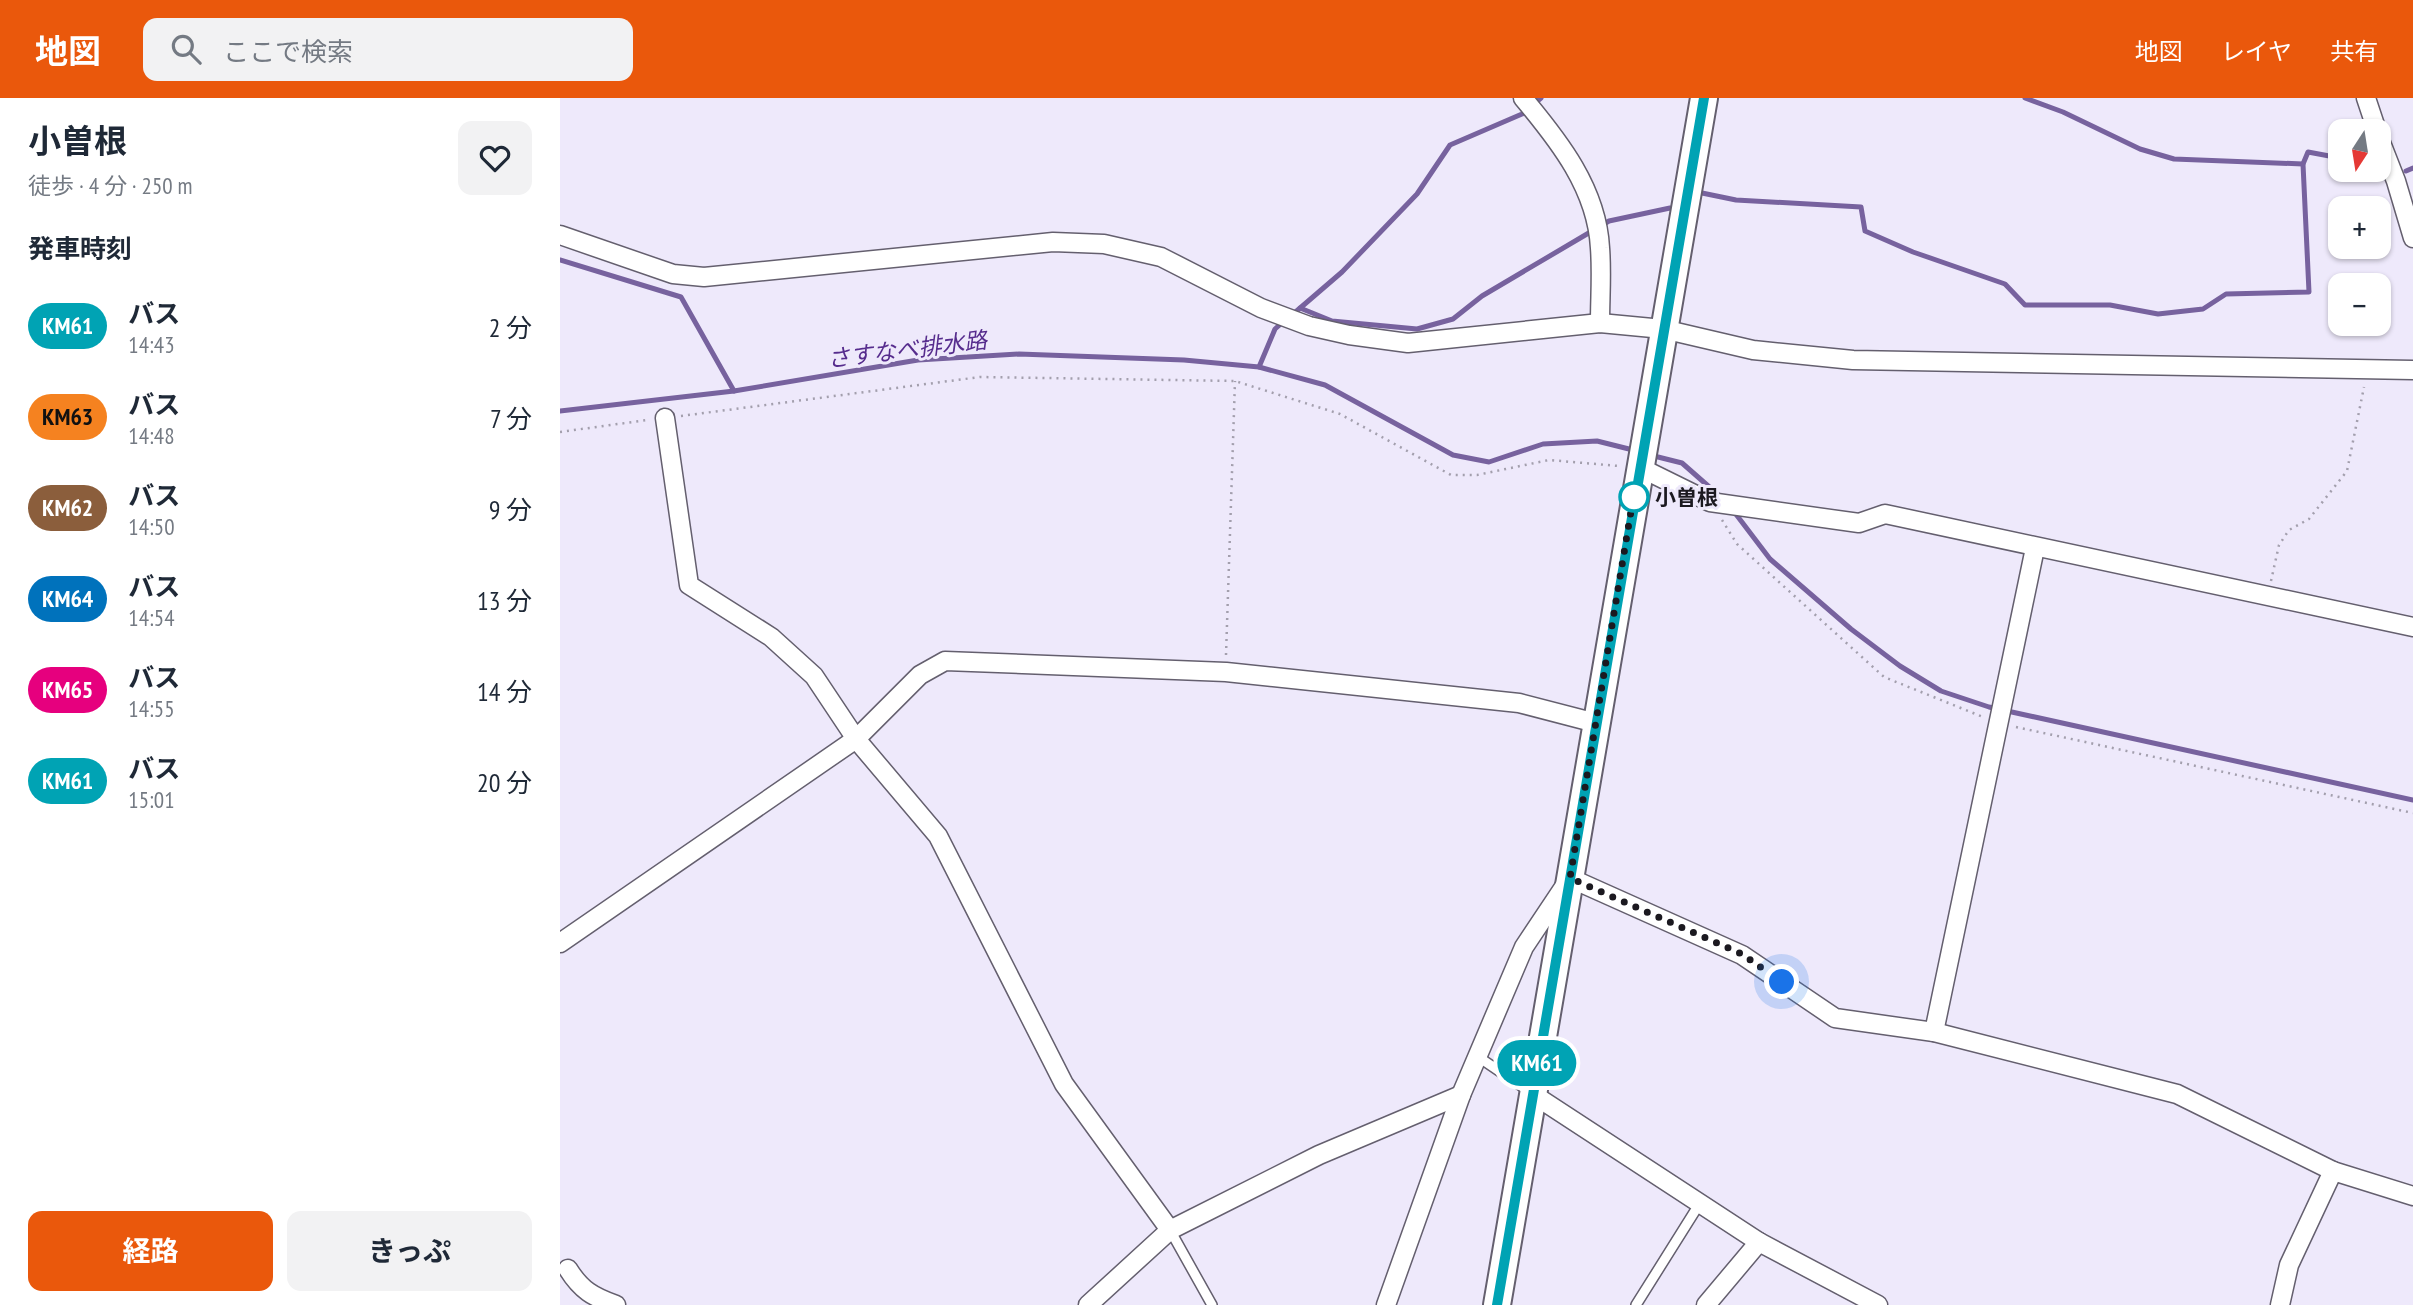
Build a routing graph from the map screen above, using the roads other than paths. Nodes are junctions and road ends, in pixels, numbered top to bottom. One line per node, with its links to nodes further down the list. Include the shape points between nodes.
1 (1523, 98): 8 (street, via 1566,151 1587,195 1599,239)
2 (1704, 98): 9 (main road)
3 (2366, 98): 4 (street)
4 (2373, 119)
5 (2391, 168): 7 (street)
6 (560, 235): 8 (street, via 673,274 704,276 1053,243 1104,244 1161,257 1277,314 1349,335 1408,343)
7 (2413, 238)
8 (1600, 323): 9 (street)
9 (1663, 329): 10 (street, via 1753,350 1853,360); 12 (main road)
10 (2413, 370)
11 (665, 418): 16 (street, via 690,585 771,637 814,676)
12 (1640, 457): 13 (street, via 1710,502 1859,523 1885,514); 15 (main road)
13 (2035, 548): 14 (street); 19 (street)
14 (2413, 627)
15 (1597, 723): 16 (street, via 1519,703 1226,672 945,661 920,675); 17 (main road)
16 (856, 739): 18 (street); 26 (street, via 939,836 1064,1084)
17 (1570, 878): 19 (street, via 1742,954 1835,1018); 20 (street, via 1524,947); 21 (main road)
18 (560, 943)
19 (1934, 1032): 23 (street, via 2177,1094)
20 (1477, 1056): 21 (lane); 22 (street)
21 (1531, 1093): 25 (street); 33 (main road)
22 (1461, 1095): 26 (street, via 1319,1155); 32 (street)
23 (2333, 1171): 24 (street); 37 (street, via 2289,1265)
24 (2413, 1196)
25 (1700, 1203): 27 (street); 34 (lane)
26 (1170, 1230): 30 (street); 31 (lane)
27 (1759, 1242): 35 (street); 36 (street)
28 (564, 1263): 29 (street, via 579,1287)
29 (616, 1305)
30 (1088, 1305)
31 (1212, 1305)
32 (1386, 1305)
33 (1497, 1305)
34 (1636, 1305)
35 (1706, 1305)
36 (1878, 1305)
37 (2280, 1305)

